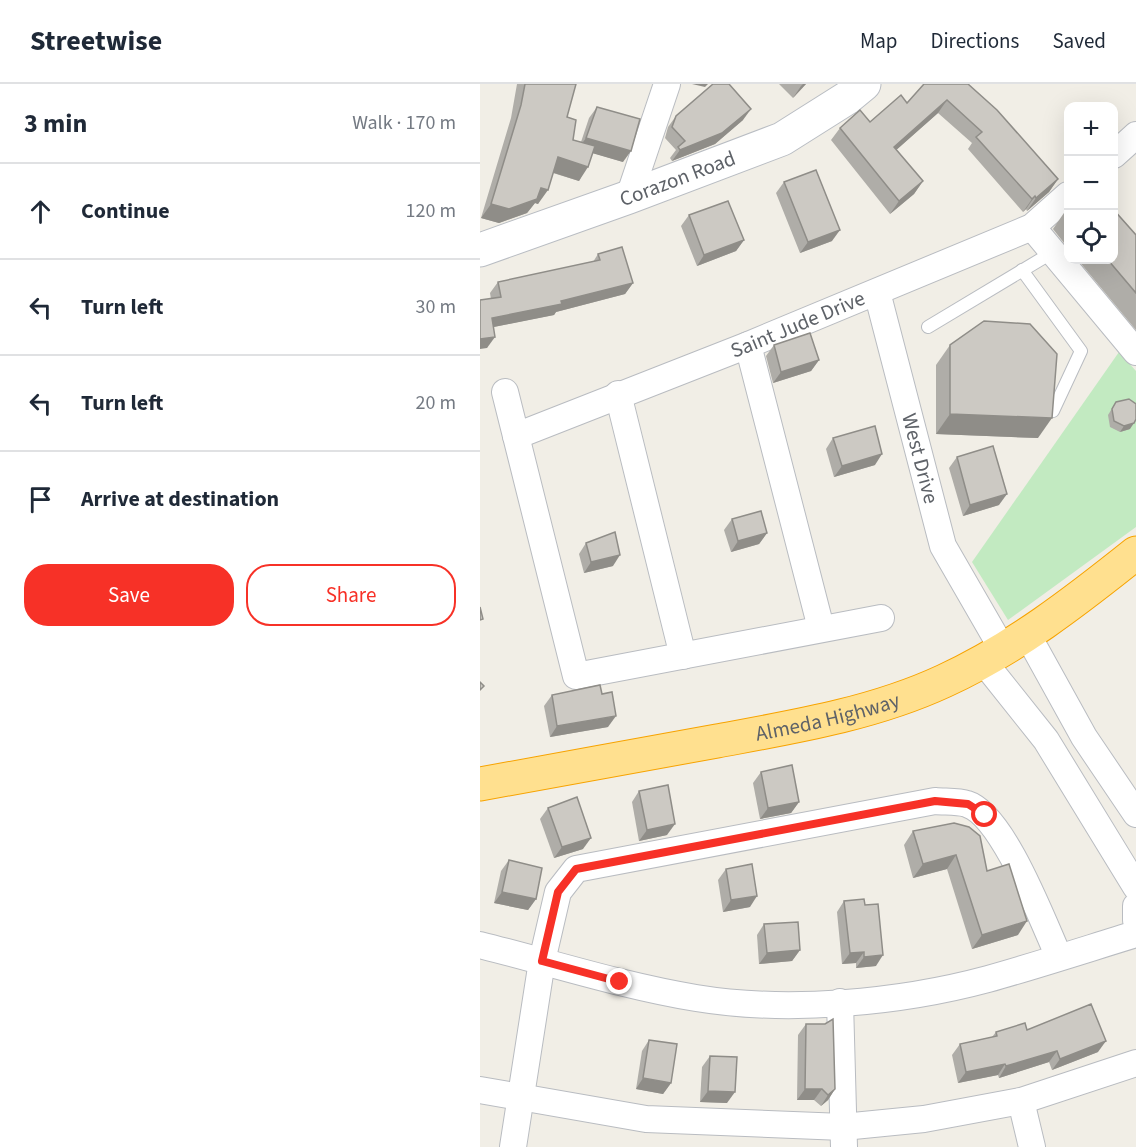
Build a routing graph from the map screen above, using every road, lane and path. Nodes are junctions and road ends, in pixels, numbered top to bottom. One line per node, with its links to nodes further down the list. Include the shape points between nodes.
1 (667, 84): 5 (street)
2 (864, 84): 5 (street, Corazon Road, via 782,139)
3 (1136, 135): 4 (street)
4 (1118, 151)
5 (629, 198): 8 (street, Corazon Road)
6 (1064, 199): 7 (street, Saint Jude Drive)
7 (1032, 227): 9 (street); 11 (street, Saint Jude Drive)
8 (480, 250)
9 (1053, 252): 10 (lane); 14 (street)
10 (1022, 270): 12 (lane); 17 (lane, via 1082,351)
11 (877, 292): 13 (street, Saint Jude Drive); 22 (street, West Drive, via 943,546)
12 (928, 327)
13 (748, 345): 16 (street, Saint Jude Drive); 21 (street)
14 (1136, 352)
15 (505, 393): 18 (street)
16 (618, 394): 18 (street, Saint Jude Drive); 23 (street)
17 (1053, 411)
18 (516, 436): 23 (street, via 576,676)
19 (1136, 553): 22 (highway, Almeda Highway, via 1083,596)
20 (881, 618): 21 (street)
21 (821, 628): 23 (street)
22 (1004, 648): 24 (street); 25 (street); 26 (highway, Almeda Highway, via 943,682 860,711)
23 (683, 656)
24 (1075, 721): 25 (street); 27 (street)
25 (1046, 740): 28 (street)
26 (480, 784)
27 (1136, 814)
28 (1136, 886)
29 (1136, 906): 30 (street)
30 (1136, 920)
31 (1136, 934): 33 (street)
32 (480, 945): 34 (street)
33 (1059, 957): 34 (street, via 1008,845 985,815 968,804 935,801 576,869 558,892); 35 (street, via 987,979 889,998)
34 (542, 961): 35 (street, via 698,998 770,1004); 38 (street)
35 (840, 1002): 40 (street)
36 (1136, 1063): 39 (street)
37 (480, 1090): 38 (street)
38 (523, 1096): 40 (street, via 646,1119); 41 (street)
39 (1021, 1101): 40 (street); 42 (street)
40 (843, 1137)
41 (513, 1147)
42 (1032, 1147)

